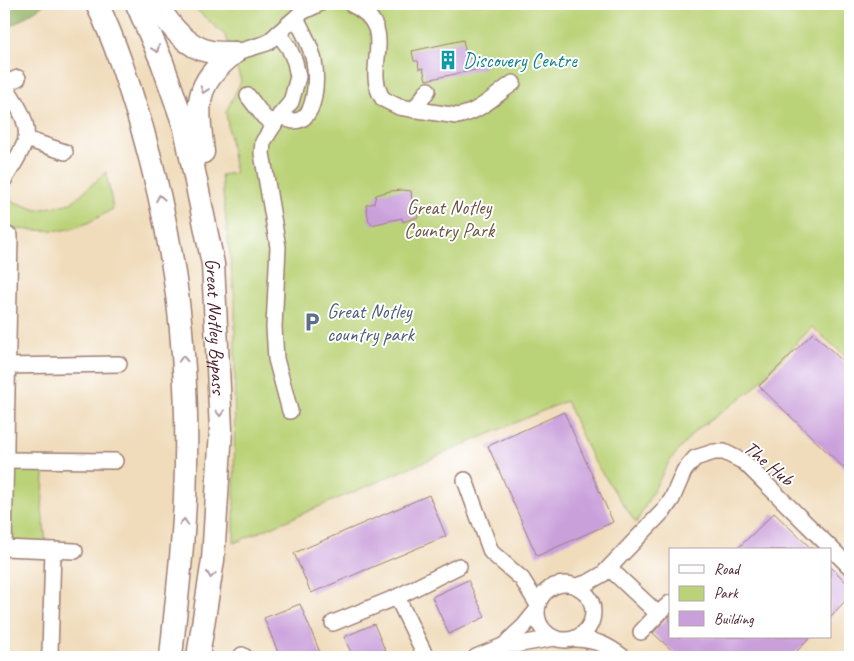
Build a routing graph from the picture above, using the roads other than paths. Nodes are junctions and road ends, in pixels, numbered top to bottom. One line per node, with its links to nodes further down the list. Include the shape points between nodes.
1 (96, 4): 50 (highway, Great Notley Bypass, one-way to 1, via 185,500 183,355 159,191 131,90)
2 (137, 4): 20 (highway, Great Notley Bypass, one-way to 20, via 185,128)
3 (156, 4): 8 (highway, via 183,38 211,52)
4 (319, 4): 6 (street)
5 (351, 4): 14 (street, via 368,14 373,22 379,51 375,79 379,94 382,99 399,107)
6 (296, 18): 7 (street); 15 (street, via 314,63 314,95 307,116 293,121)
7 (272, 38): 8 (street); 15 (street, via 287,59 288,68 289,89)
8 (234, 54): 20 (highway, one-way to 20, via 208,79 198,111)
9 (18, 78): 11 (street)
10 (513, 83): 14 (street, via 465,114 457,116)
11 (4, 84): 16 (street, via 21,112)
12 (428, 90): 14 (street)
13 (248, 96): 15 (street, via 264,117)
14 (414, 110)
15 (277, 120): 23 (street, via 263,142 262,153 278,247 274,327 276,359)
16 (26, 134): 17 (street); 18 (street)
17 (65, 152)
18 (4, 180)
19 (4, 234): 22 (street, via 10,236)
20 (213, 264): 51 (highway, Great Notley Bypass, one-way to 51, via 221,430 213,560)
21 (119, 364): 22 (street)
22 (6, 366): 24 (street)
23 (290, 411)
24 (6, 460): 25 (street); 27 (street)
25 (115, 461)
26 (465, 480): 35 (street, via 491,552)
27 (4, 548): 30 (street)
28 (832, 548): 34 (street, The Hub, via 744,462 724,452 705,454 689,464 665,509)
29 (832, 548): 33 (street, The Hub)
30 (53, 550): 31 (street); 49 (street)
31 (75, 551)
32 (459, 566): 38 (street)
33 (850, 566)
34 (606, 571): 37 (street, The Hub); 41 (street, The Hub); 42 (street)
35 (522, 579): 36 (street); 40 (street)
36 (553, 586): 37 (street); 40 (street, via 544,594)
37 (577, 586): 41 (street, via 590,598)
38 (397, 597): 43 (street); 52 (street)
39 (669, 604): 42 (street)
40 (537, 608): 45 (street, via 541,627); 47 (street)
41 (594, 610): 46 (street, via 588,629); 48 (street)
42 (658, 614): 44 (street)
43 (332, 624)
44 (641, 632)
45 (554, 638): 46 (street); 47 (street)
46 (576, 639): 48 (street)
47 (505, 645): 53 (street)
48 (608, 646): 54 (street)
49 (48, 657)
50 (171, 657)
51 (198, 657)
52 (426, 657)
53 (476, 657)
54 (623, 657)

